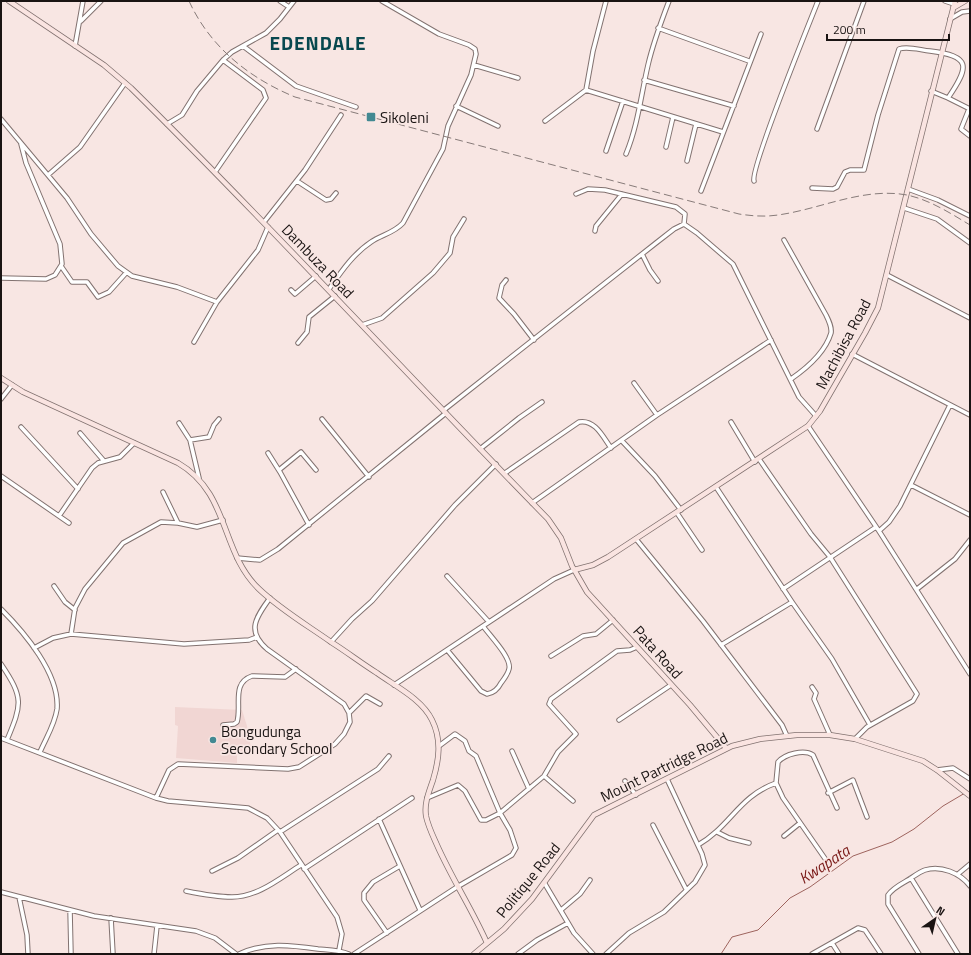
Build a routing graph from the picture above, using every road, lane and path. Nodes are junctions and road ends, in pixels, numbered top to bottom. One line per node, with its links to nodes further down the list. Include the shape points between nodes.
1 (9, 1): 20 (street, Dambuza Road)
2 (83, 1): 16 (street)
3 (101, 1): 16 (street)
4 (280, 1): 14 (street)
5 (294, 1): 14 (street)
6 (382, 1): 25 (street, via 439,34 473,47 476,54)
7 (606, 1): 29 (street)
8 (669, 1): 18 (street)
9 (818, 1): 56 (street, via 757,164)
10 (864, 1): 45 (street)
11 (945, 1): 13 (street)
12 (965, 1): 13 (street)
13 (954, 5): 17 (street, Machibisa Road)
14 (289, 7): 21 (street, via 266,33)
15 (970, 11): 17 (street, via 962,12)
16 (80, 20): 20 (street)
17 (949, 20): 22 (street, Machibisa Road)
18 (658, 28): 24 (street); 27 (street)
19 (761, 34): 24 (street)
20 (75, 46): 28 (street, Dambuza Road)
21 (243, 46): 23 (street); 36 (street, via 296,86)
22 (941, 52): 30 (street, Machibisa Road); 31 (street, via 954,55 963,65 962,77); 57 (street, via 899,49 864,170 845,172 837,187 833,189)
23 (223, 60): 42 (street, via 182,115); 53 (street, via 263,90 266,98)
24 (749, 61): 35 (street)
25 (474, 65): 26 (street); 33 (street)
26 (518, 78)
27 (644, 80): 34 (street); 35 (street)
28 (125, 83): 42 (street, Dambuza Road); 54 (street, via 80,146)
29 (586, 90): 32 (street); 41 (street)
30 (931, 91): 31 (street); 58 (street, Machibisa Road)
31 (948, 98): 37 (street)
32 (624, 101): 34 (street); 50 (street)
33 (456, 106): 44 (street); 80 (street, via 441,153 403,223 360,251 341,271)
34 (640, 106): 39 (street); 51 (street, via 634,136)
35 (734, 106): 46 (street)
36 (356, 107)
37 (969, 109): 47 (street, via 961,129)
38 (341, 115): 55 (street)
39 (673, 117): 43 (street); 49 (street)
40 (1, 119): 48 (street)
41 (546, 122)
42 (168, 124): 53 (street, Dambuza Road)
43 (696, 124): 46 (street); 52 (street)
44 (498, 126)
45 (817, 129)
46 (723, 132): 59 (street)
47 (970, 136)
48 (21, 143): 54 (street); 73 (street, via 26,163 60,244 63,258)
49 (666, 147)
50 (606, 151)
51 (626, 154)
52 (687, 161)
53 (215, 172): 66 (street, Dambuza Road)
54 (48, 175): 74 (street, via 91,234 114,262)
55 (297, 181): 60 (street, via 326,200 331,199); 66 (street)
56 (754, 181)
57 (812, 188)
58 (908, 189): 63 (street, Machibisa Road); 64 (street)
59 (701, 191)
60 (336, 193)
61 (576, 194): 62 (street, via 588,189)
62 (622, 194): 67 (street, via 676,207 684,214); 69 (street, via 596,226)
63 (904, 208): 71 (street, via 937,219); 75 (street, Machibisa Road)
64 (970, 216)
65 (464, 219): 85 (street, via 453,237 450,253 429,276 382,318)
66 (264, 222): 68 (street, Dambuza Road)
67 (684, 224): 72 (street); 87 (street, via 733,264)
68 (268, 227): 76 (street, Dambuza Road); 83 (street, via 258,250)
69 (595, 231)
70 (784, 240): 92 (street, via 831,327 831,332 815,359)
71 (970, 243)
72 (642, 254): 79 (street); 86 (street)
73 (61, 266): 74 (street, via 72,282 87,282 98,297 109,292); 77 (street, via 56,275 46,279)
74 (126, 272): 83 (street, via 137,278 177,287)
75 (887, 275): 84 (street); 90 (street, Machibisa Road, via 873,320)
76 (316, 276): 80 (street, Dambuza Road); 81 (street, via 295,294)
77 (1, 278)
78 (506, 280): 86 (street, via 502,285 499,299)
79 (658, 281)
80 (329, 289): 82 (street, Dambuza Road)
81 (291, 290)
82 (335, 296): 85 (street, Dambuza Road); 89 (street, via 309,317 307,332)
83 (217, 302): 88 (street)
84 (970, 318)
85 (362, 325): 98 (street, Dambuza Road)
86 (534, 340): 98 (street)
87 (771, 340): 92 (street); 99 (street)
88 (194, 342)
89 (298, 343)
90 (852, 354): 97 (street); 101 (street, Machibisa Road)
91 (1, 378): 94 (street)
92 (791, 379): 101 (street, via 803,403)
93 (634, 383): 99 (street)
94 (12, 385): 95 (street); 111 (street)
95 (1, 399)
96 (542, 402): 113 (street)
97 (950, 405): 100 (street); 124 (street)
98 (445, 412): 113 (street, Dambuza Road); 122 (street)
99 (657, 415): 110 (street)
100 (970, 415)
101 (816, 416): 106 (street, Machibisa Road)
102 (219, 419): 109 (street, via 209,437)
103 (322, 419): 122 (street)
104 (731, 422): 115 (street)
105 (179, 424): 109 (street)
106 (808, 426): 115 (street, Machibisa Road); 136 (street)
107 (21, 427): 126 (street)
108 (80, 433): 116 (street)
109 (190, 440): 123 (street)
110 (622, 440): 112 (street); 129 (street, via 655,476)
111 (134, 443): 116 (street, via 120,456); 123 (street, via 178,463)
112 (611, 448): 120 (street, via 594,424 587,421 579,422); 128 (street)
113 (480, 449): 117 (street, Dambuza Road)
114 (268, 453): 118 (street)
115 (757, 460): 125 (street, Machibisa Road); 141 (street)
116 (104, 462): 126 (street, via 92,468)
117 (496, 464): 120 (street, Dambuza Road); 157 (street, via 450,510 372,601)
118 (279, 470): 119 (street, via 301,452); 135 (street)
119 (316, 470)
120 (504, 473): 128 (street, Dambuza Road)
121 (1, 476): 131 (street)
122 (369, 477): 135 (street)
123 (199, 478): 132 (street, via 216,503)
124 (911, 485): 130 (street); 137 (street, via 894,515)
125 (716, 487): 129 (street, Machibisa Road); 146 (street)
126 (78, 489): 131 (street)
127 (163, 492): 134 (street)
128 (532, 503): 143 (street, Dambuza Road, via 560,534)
129 (679, 511): 138 (street, Machibisa Road); 140 (street)
130 (970, 515)
131 (59, 516): 133 (street)
132 (222, 520): 134 (street, via 197,527); 142 (street)
133 (69, 522)
134 (178, 523): 151 (street, via 159,523 123,543 85,589)
135 (309, 525): 142 (street, via 264,558)
136 (876, 527): 137 (street); 141 (street)
137 (880, 531): 147 (street)
138 (636, 539): 143 (street, Machibisa Road, via 592,565); 158 (street)
139 (970, 540): 147 (street, via 955,560)
140 (702, 550)
141 (830, 557): 146 (street); 173 (street, via 917,694 913,701)
142 (237, 558): 148 (street, via 252,582)
143 (574, 570): 152 (street, Pata Road, via 587,592); 153 (street, via 554,579)
144 (447, 576): 153 (street)
145 (54, 586): 151 (street, via 65,602)
146 (783, 589): 149 (street)
147 (917, 589): 165 (street)
148 (270, 598): 156 (street, via 256,618); 157 (street)
149 (792, 602): 158 (street); 173 (street, via 828,653)
150 (1, 609): 160 (street)
151 (75, 610): 155 (street)
152 (613, 620): 159 (street, Pata Road); 162 (street, via 596,634 583,636)
153 (489, 622): 154 (street)
154 (484, 626): 161 (street); 161 (street, via 510,664 504,679 493,692 487,694 481,690)
155 (72, 634): 156 (street, via 184,644); 160 (street, via 57,636)
156 (257, 638): 164 (street, via 267,649)
157 (332, 642): 166 (street)
158 (721, 645): 175 (street, via 782,725)
159 (637, 647): 167 (street, Pata Road); 185 (street, via 617,650 551,699 549,704 576,734 558,752)
160 (34, 648): 182 (street, via 53,682 57,696 55,716)
161 (448, 651): 166 (street)
162 (551, 656)
163 (1, 664): 178 (street, via 12,682 19,701 19,710)
164 (296, 669): 170 (street, via 339,699); 172 (street, via 285,677 248,677 239,689 237,722)
165 (970, 674)
166 (394, 685): 179 (street, via 418,702 428,713 436,729)
167 (671, 685): 171 (street); 180 (street, Pata Road)
168 (812, 687): 174 (street, via 816,693 814,699)
169 (380, 704): 170 (street, via 366,696)
170 (349, 714): 194 (street, via 349,726 344,734 334,744 299,767 288,769 181,763 169,770)
171 (619, 720)
172 (223, 725)
173 (870, 725): 177 (street)
174 (830, 735): 175 (street, Mount Partridge Road); 177 (street, Mount Partridge Road)
175 (787, 736): 180 (street, Mount Partridge Road, via 760,739)
176 (1, 738): 178 (street)
177 (855, 739): 184 (street, Mount Partridge Road, via 908,756)
178 (6, 740): 182 (street)
179 (439, 746): 196 (street, via 437,764); 199 (street, via 455,734 464,740 469,751 478,759)
180 (726, 748): 186 (street, Mount Partridge Road)
181 (512, 751): 190 (street)
182 (40, 752): 194 (street)
183 (389, 756): 205 (street, via 378,769)
184 (937, 770): 187 (street, via 953,768); 193 (street, Mount Partridge Road)
185 (544, 776): 190 (street); 197 (street)
186 (668, 778): 192 (street, Mount Partridge Road); 209 (street)
187 (970, 779)
188 (625, 781): 192 (street)
189 (776, 783): 191 (street, via 776,765 780,759 808,753 813,755); 203 (street); 206 (street, via 741,804)
190 (528, 789): 199 (street)
191 (828, 793): 198 (street); 201 (street, via 853,780)
192 (636, 795): 200 (street, Mount Partridge Road)
193 (970, 796)
194 (156, 798): 205 (street, via 248,808 267,818)
195 (412, 798): 202 (street)
196 (426, 799): 199 (street, via 458,785 465,791 481,820); 221 (street, via 428,822)
197 (573, 801)
198 (836, 808)
199 (500, 813): 221 (street, via 514,838 515,851)
200 (594, 815): 219 (street, Politique Road)
201 (866, 817)
202 (380, 819): 213 (street); 214 (street)
203 (800, 823): 207 (street); 210 (street)
204 (653, 825): 222 (street)
205 (279, 831): 212 (street); 215 (street, via 238,858)
206 (717, 832): 208 (street); 209 (street)
207 (784, 836)
208 (749, 843)
209 (698, 845): 222 (street, via 705,865 701,875)
210 (826, 860)
211 (970, 864): 216 (street)
212 (301, 865): 214 (street); 224 (street, via 249,895 228,897)
213 (400, 866): 227 (street); 232 (street, via 373,882 364,893 364,900)
214 (304, 869): 235 (street, via 341,924 342,938)
215 (212, 871)
216 (958, 874): 217 (street, via 947,870 930,869); 220 (street)
217 (912, 878): 250 (street, via 891,891 887,899); 251 (street)
218 (590, 880): 228 (street, via 580,894)
219 (545, 884): 228 (street); 233 (street, Politique Road, via 504,929)
220 (970, 886)
221 (457, 887): 227 (street); 233 (street)
222 (686, 889): 246 (street, via 664,912 629,933)
223 (1, 892): 225 (street)
224 (186, 892)
225 (18, 897): 226 (street); 236 (street, via 27,935)
226 (70, 910): 229 (street); 237 (street)
227 (420, 910): 232 (street)
228 (561, 910): 230 (street)
229 (111, 918): 231 (street); 238 (street)
230 (568, 923): 244 (street); 245 (street)
231 (157, 926): 239 (street); 240 (street, via 202,933 215,938)
232 (387, 933): 242 (street)
233 (487, 943): 243 (street, Politique Road)
234 (832, 943): 247 (street); 248 (street); 249 (street, via 855,928 862,928)
235 (339, 950): 240 (street, via 276,945 259,946); 241 (street)
236 (28, 954)
237 (71, 954)
238 (113, 954)
239 (154, 954)
240 (237, 954)
241 (349, 954)
242 (354, 954)
243 (474, 954)
244 (518, 954)
245 (593, 954)
246 (606, 954)
247 (812, 954)
248 (839, 954)
249 (881, 954)
250 (919, 954)
251 (958, 954)

